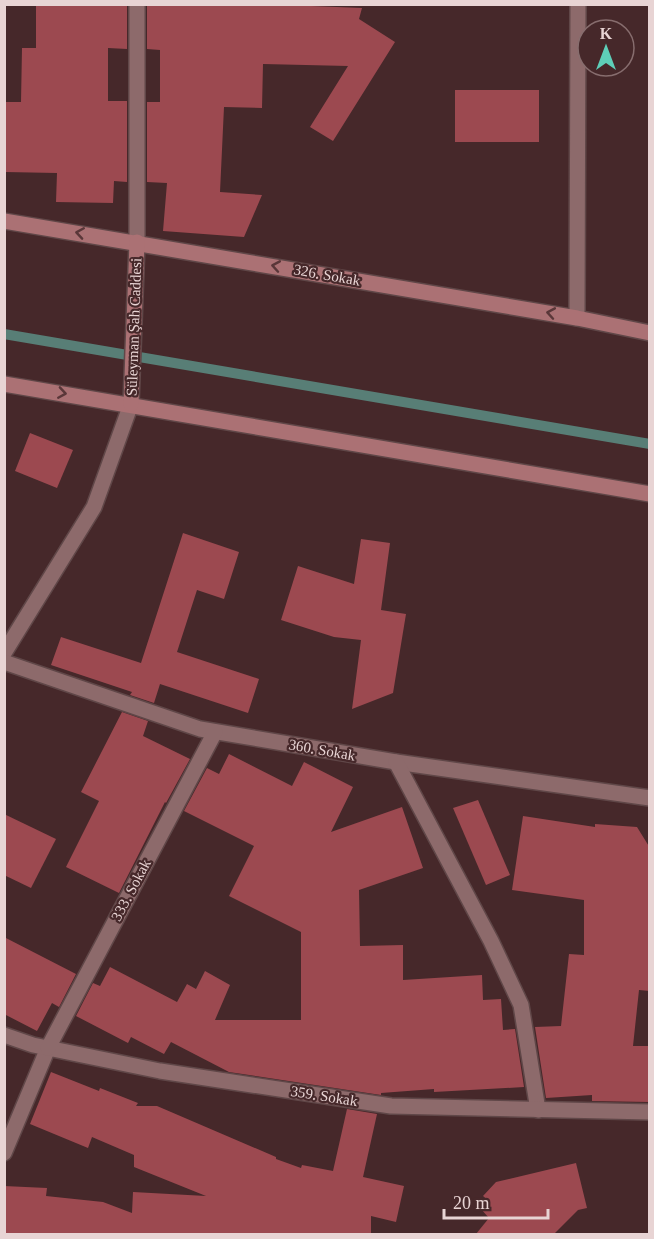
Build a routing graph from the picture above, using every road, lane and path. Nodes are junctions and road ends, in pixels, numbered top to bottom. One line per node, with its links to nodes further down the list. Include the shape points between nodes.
1 (137, 4): 4 (street, Süleyman Şah Caddesi)
2 (578, 4): 5 (street)
3 (4, 221): 4 (street, 326. Sokak, one-way to 3)
4 (137, 242): 5 (street, 326. Sokak, one-way to 4); 8 (street, Süleyman Şah Caddesi)
5 (576, 318): 6 (street, 326. Sokak)
6 (650, 333)
7 (4, 384): 8 (street, one-way to 8)
8 (131, 404): 9 (street); 10 (street, Süleyman Şah Caddesi, via 94,507)
9 (650, 494)
10 (4, 653)
11 (4, 662): 12 (street, 360. Sokak)
12 (215, 732): 13 (street, 360. Sokak); 16 (street, 333. Sokak)
13 (396, 762): 14 (street, 360. Sokak); 17 (street, via 520,1005)
14 (650, 798)
15 (4, 1035): 16 (street, 359. Sokak)
16 (48, 1048): 17 (street, 359. Sokak, via 160,1071 391,1106); 19 (street, 333. Sokak)
17 (538, 1110): 18 (street, 359. Sokak)
18 (650, 1113)
19 (4, 1153)

